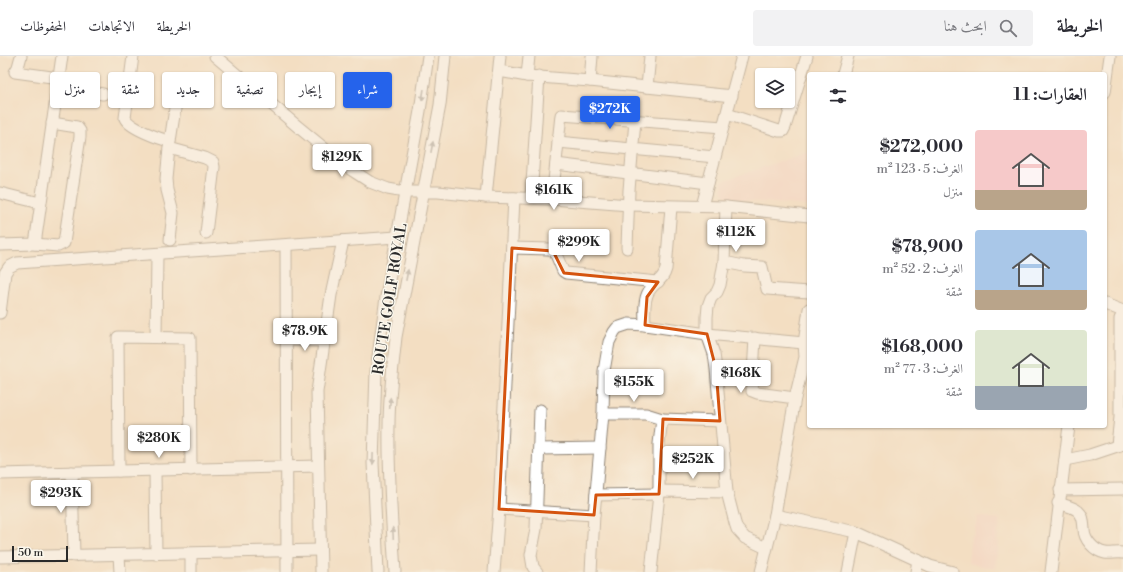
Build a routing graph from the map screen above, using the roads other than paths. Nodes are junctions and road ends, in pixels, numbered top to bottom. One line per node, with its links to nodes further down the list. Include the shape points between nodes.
1 (21, 56): 21 (street, via 14,72)
2 (62, 56): 15 (street)
3 (133, 56): 35 (street, via 126,122)
4 (215, 56): 42 (street, via 348,167 376,185)
5 (428, 56): 42 (street, ROUTE GOLF ROYAL, one-way to 42)
6 (445, 56): 41 (street, ROUTE GOLF ROYAL, one-way to 6, via 440,105)
7 (500, 56): 16 (street)
8 (529, 56): 18 (street)
9 (592, 56): 22 (street)
10 (650, 56): 24 (street)
11 (742, 56): 27 (street)
12 (807, 56): 23 (street)
13 (848, 56): 17 (street)
14 (1110, 56): 20 (street)
15 (60, 72)
16 (499, 72): 18 (street); 44 (street)
17 (844, 72)
18 (527, 76): 19 (street)
19 (539, 76): 22 (street); 46 (street)
20 (1107, 78)
21 (50, 81)
22 (590, 81): 24 (street)
23 (804, 84): 30 (street, via 783,131)
24 (647, 88): 27 (street)
25 (100, 93): 26 (street)
26 (103, 94)
27 (732, 96): 30 (street)
28 (54, 108): 32 (street)
29 (175, 108): 35 (street)
30 (727, 114): 33 (street)
31 (635, 120): 33 (street); 34 (street, via 562,115); 36 (street)
32 (52, 124): 48 (street); 58 (street, via 77,128 80,137 64,243 58,246)
33 (723, 127): 37 (street)
34 (558, 142): 36 (street); 38 (street)
35 (169, 145): 54 (street, via 213,162); 56 (street, via 166,179 173,213)
36 (633, 149): 37 (street); 39 (street)
37 (715, 158): 40 (street)
38 (556, 164): 39 (street); 47 (street)
39 (631, 174): 40 (street); 49 (street)
40 (708, 183): 51 (street)
41 (423, 191): 42 (street); 44 (street); 122 (street, ROUTE GOLF ROYAL, one-way to 41, via 389,425 391,384 396,337)
42 (405, 192): 55 (street, ROUTE GOLF ROYAL)
43 (0, 193): 48 (street)
44 (486, 197): 45 (street)
45 (514, 198): 46 (street); 61 (street)
46 (530, 198): 47 (street)
47 (552, 199): 49 (street)
48 (40, 203): 58 (street)
49 (629, 205): 50 (street); 62 (street)
50 (671, 206): 51 (street); 65 (street, via 666,269)
51 (702, 206): 52 (street)
52 (726, 207): 53 (street); 64 (street)
53 (807, 216)
54 (206, 233)
55 (397, 237): 57 (street); 121 (street, ROUTE GOLF ROYAL, one-way to 121, via 376,371 373,463)
56 (170, 240)
57 (343, 241): 60 (street); 76 (street, via 331,296)
58 (35, 244): 59 (street)
59 (0, 245)
60 (286, 245): 63 (street); 75 (street)
61 (512, 248): 65 (street, via 550,249 566,273); 102 (street)
62 (627, 248)
63 (157, 254): 69 (street, via 17,263 9,267 5,273); 73 (street)
64 (724, 262): 66 (street, via 762,267 767,289); 72 (street, via 720,285 708,306)
65 (658, 282): 71 (street, via 647,297)
66 (807, 292)
67 (1107, 305): 68 (street)
68 (1123, 312): 85 (street, via 1120,319)
69 (0, 313)
70 (807, 323): 77 (street)
71 (645, 325): 72 (street); 81 (street, via 620,326 610,339 604,371)
72 (707, 334): 74 (street); 83 (street, via 714,354)
73 (156, 337): 92 (street, via 190,338); 93 (street, via 118,337)
74 (755, 338): 77 (street); 79 (street, via 752,391)
75 (286, 340): 76 (street); 90 (street)
76 (325, 341): 89 (street, via 318,392)
77 (804, 343): 78 (street)
78 (807, 357): 79 (street)
79 (795, 398): 105 (street)
80 (540, 410): 86 (street)
81 (603, 414): 82 (street, via 646,414); 87 (street)
82 (662, 419): 83 (street); 98 (street)
83 (720, 421): 99 (street)
84 (1069, 428): 88 (street)
85 (1120, 444): 88 (street, via 1090,455)
86 (539, 448): 87 (street); 103 (street)
87 (600, 448): 100 (street)
88 (1065, 460): 97 (street)
89 (318, 466): 90 (street); 108 (street)
90 (286, 467): 92 (street); 109 (street)
91 (155, 470): 92 (street); 93 (street); 111 (street)
92 (191, 470)
93 (119, 471): 94 (street)
94 (72, 472): 95 (street); 114 (street)
95 (0, 474)
96 (1123, 489): 97 (street)
97 (1060, 490): 101 (street)
98 (658, 492): 99 (street); 100 (street); 126 (street)
99 (727, 492): 107 (street, via 737,529 748,540)
100 (596, 495): 104 (street)
101 (1058, 503): 110 (street, via 1077,510 1084,522 1085,535 1099,552); 131 (street)
102 (499, 509): 103 (street); 123 (street)
103 (536, 512): 104 (street); 124 (street, via 531,555)
104 (594, 514): 125 (street)
105 (775, 515): 106 (street); 107 (street)
106 (856, 532): 116 (street); 128 (street)
107 (766, 548): 127 (street)
108 (320, 550): 109 (street); 120 (street)
109 (287, 552): 112 (street); 119 (street)
110 (1123, 553)
111 (156, 554): 112 (street); 113 (street)
112 (191, 554): 118 (street)
113 (120, 555): 114 (street); 117 (street)
114 (74, 556): 115 (street)
115 (0, 557)
116 (918, 560): 129 (street); 130 (street)
117 (120, 572)
118 (191, 572)
119 (287, 572)
120 (321, 572)
121 (378, 572)
122 (395, 572)
123 (494, 572)
124 (537, 572)
125 (591, 572)
126 (651, 572)
127 (761, 572)
128 (848, 572)
129 (916, 572)
130 (953, 572)
131 (1051, 572)

